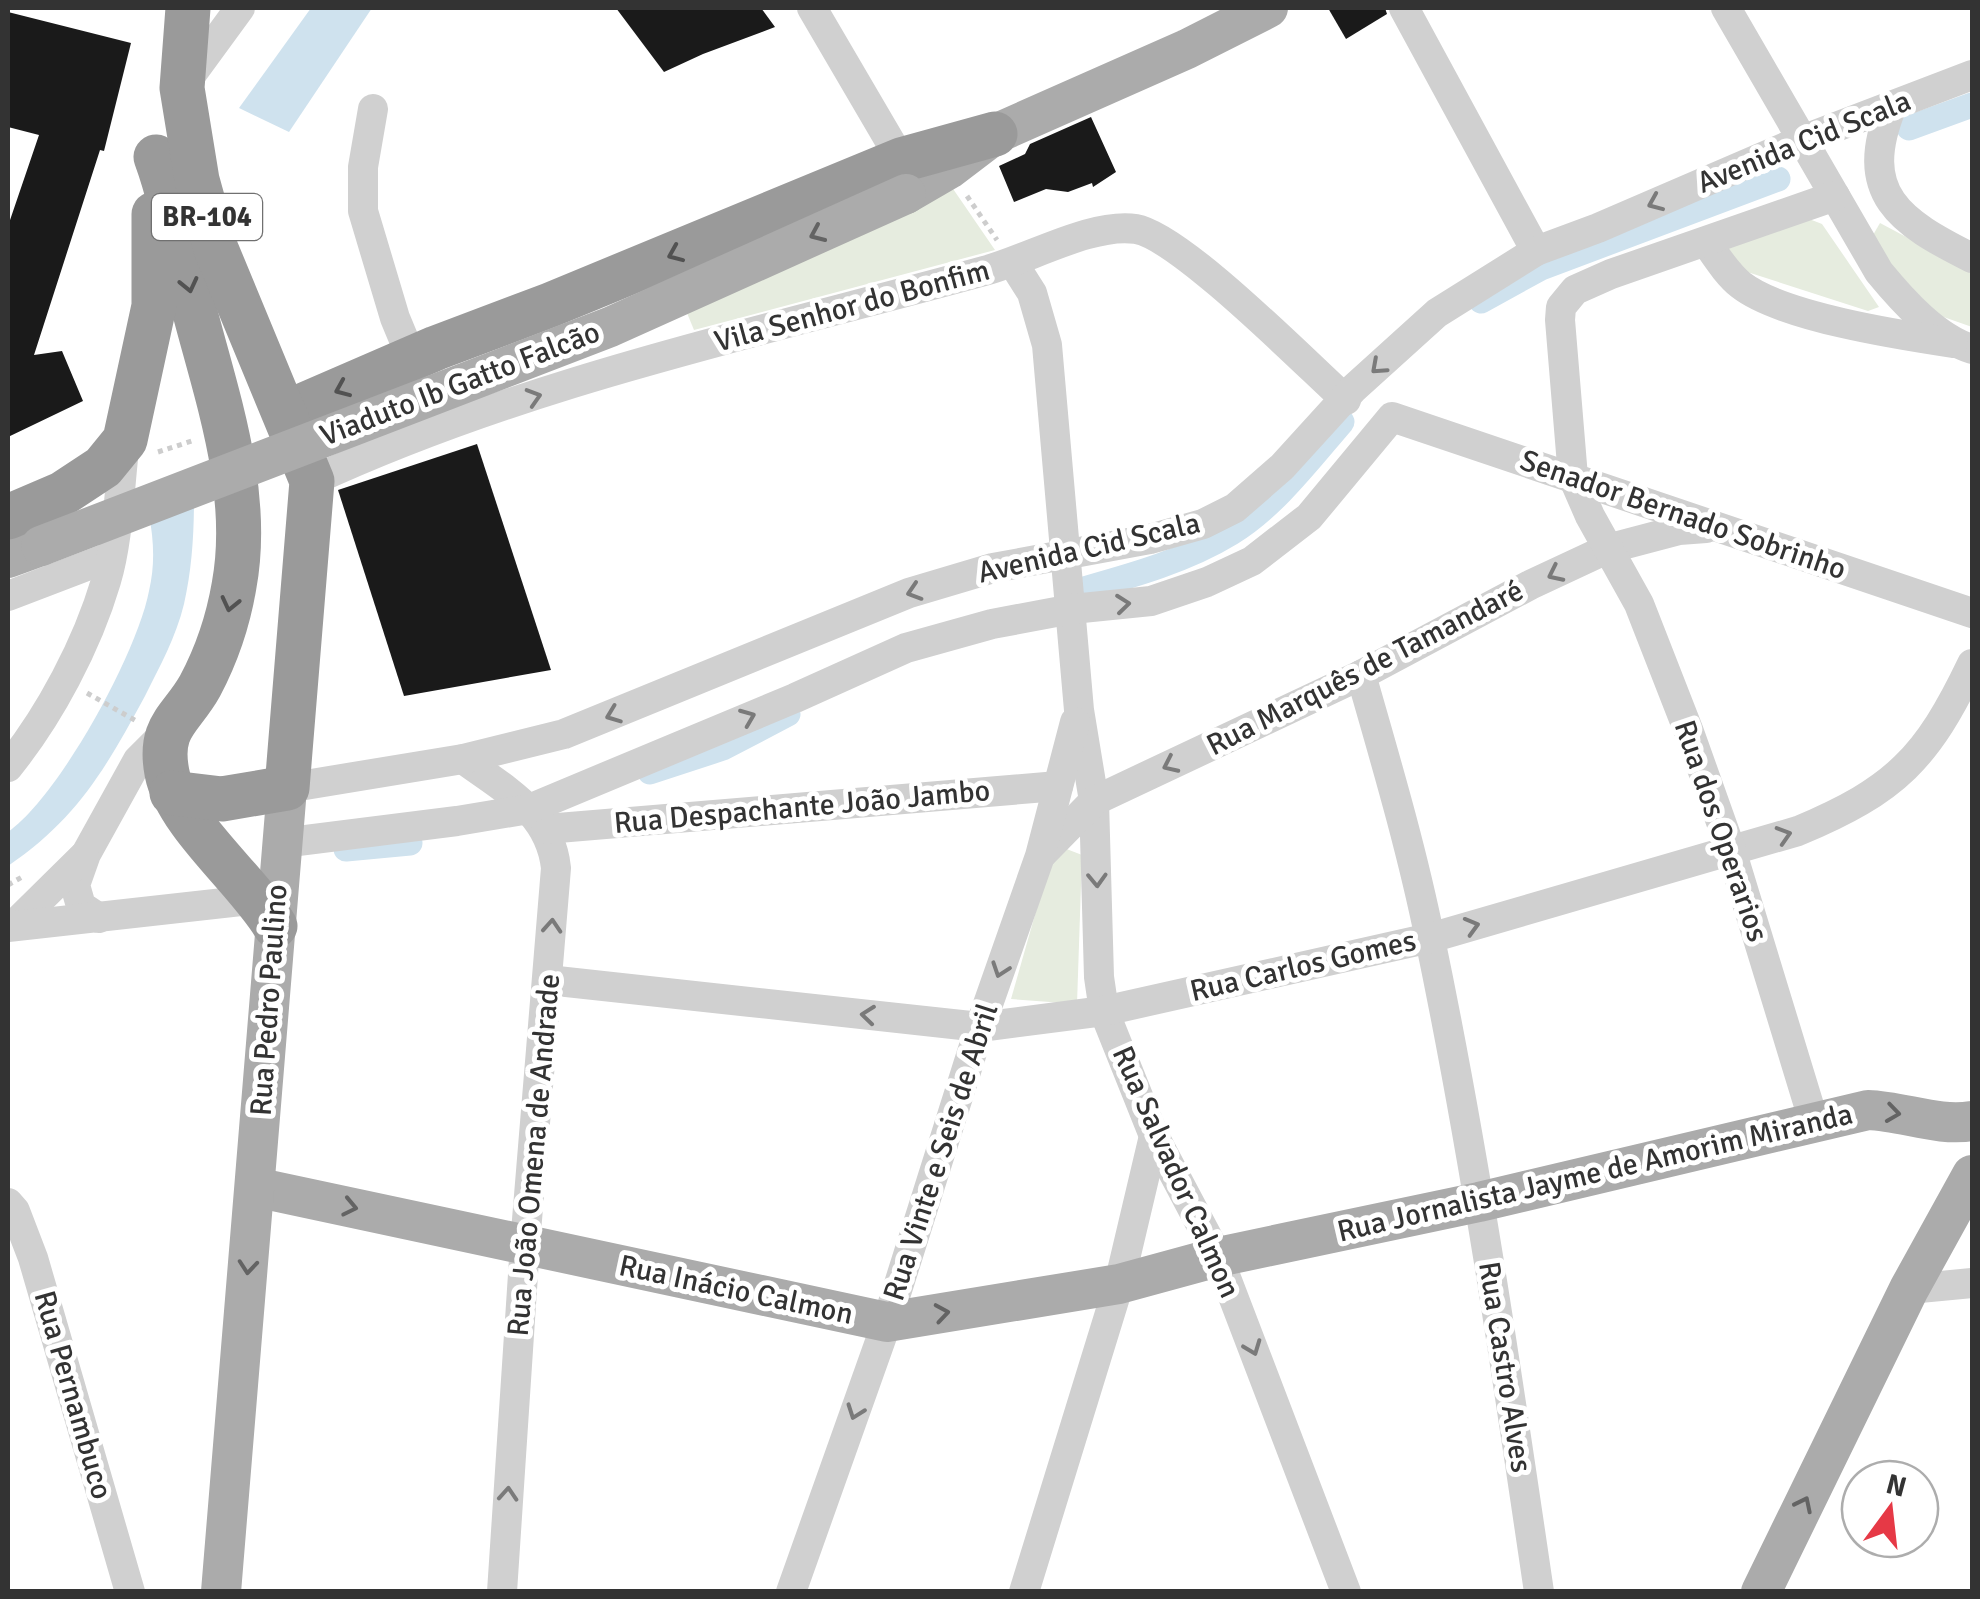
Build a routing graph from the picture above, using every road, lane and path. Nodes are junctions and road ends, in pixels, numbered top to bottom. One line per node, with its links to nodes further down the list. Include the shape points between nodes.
1 (166, 8): 14 (highway, BR-104)
2 (188, 8): 9 (highway, BR-104)
3 (240, 8): 9 (street)
4 (812, 8): 16 (street)
5 (1268, 8): 12 (main road, Viaduto Ib Gatto Falcão)
6 (1404, 8): 19 (street)
7 (1726, 8): 13 (street)
8 (1972, 75): 10 (street, Avenida Cid Scala)
9 (182, 88): 25 (highway, BR-104, via 216,249)
10 (1892, 106): 13 (street, Avenida Cid Scala); 20 (street, via 1879,148 1894,208)
11 (373, 110): 23 (street, via 363,211 395,318)
12 (995, 134): 15 (main road, Viaduto Ib Gatto Falcão); 16 (highway)
13 (1802, 140): 17 (street); 19 (street, Avenida Cid Scala, one-way to 19)
14 (156, 156): 29 (highway, BR-104, via 154,306); 46 (highway, one-way to 46, via 228,439 237,518 235,582 222,639 198,688)
15 (948, 169): 16 (main road, Viaduto Ib Gatto Falcão); 21 (path)
16 (904, 177): 23 (highway, one-way to 23); 38 (main road, Viaduto Ib Gatto Falcão, one-way to 38, bridge, via 610,326)
17 (1834, 196): 18 (street, Avenida Cid Scala); 22 (street, via 1896,292)
18 (1706, 242): 22 (street, via 1741,285 1770,301 1889,334); 31 (street, Avenida Cid Scala, via 1574,290 1561,307)
19 (1536, 250): 24 (street, Avenida Cid Scala, one-way to 24, via 1436,313)
20 (1972, 258)
21 (1013, 263): 24 (street, Vila Senhor do Bonfim, via 1102,232 1150,233 1185,256); 26 (street, Vila Senhor do Bonfim, one-way to 21, via 724,339); 37 (street, Rua Salvador Calmon, via 1032,293 1047,344)
22 (1963, 346)
23 (424, 354): 25 (highway, one-way to 25); 26 (street)
24 (1346, 400): 37 (street, Avenida Cid Scala, via 1235,508 1204,524)
25 (286, 413): 32 (highway, Rua Pedro Paulino / BR-104)
26 (468, 417): 32 (street, Vila Senhor do Bonfim)
27 (1392, 417): 31 (street, Senador Bernado Sobrinho); 40 (street, Avenida Cid Scala, one-way to 27, via 1151,600 1252,560 1309,517)
28 (198, 439): 30 (path)
29 (125, 440): 33 (highway, via 104,467); 36 (street, BR-104)
30 (200, 454)
31 (1573, 476): 34 (street, Senador Bernado Sobrinho); 35 (street, Rua dos Operarios)
32 (312, 481): 50 (highway, Rua Pedro Paulino / BR-104)
33 (8, 517)
34 (1714, 528): 35 (street, Rua Marquês de Tamandaré); 41 (street, Senador Bernado Sobrinho)
35 (1607, 548): 43 (street, Rua Marquês de Tamandaré, one-way to 43); 55 (street, Rua dos Operarios, via 1638,604)
36 (110, 557): 39 (street); 48 (street, BR-104, via 85,635)
37 (1065, 557): 40 (street, Rua Salvador Calmon); 47 (street, Avenida Cid Scala, one-way to 47, via 993,568 909,593 564,734)
38 (8, 558)
39 (8, 596)
40 (1072, 609): 45 (street, Rua Salvador Calmon); 53 (street, Avenida Cid Scala, one-way to 40, via 906,648)
41 (1972, 613)
42 (1972, 664): 55 (street, Rua Carlos Gomes, one-way to 42, via 1837,815 1904,770 1949,713)
43 (1360, 675): 52 (street, Rua Marquês de Tamandaré, one-way to 52); 63 (street, Rua Castro Alves)
44 (80, 689): 46 (path)
45 (1079, 710): 49 (street, Rua Vinte e Seis de Abril); 52 (street, Rua Salvador Calmon)
46 (152, 721): 51 (highway); 56 (street)
47 (463, 759): 50 (street, Avenida Cid Scala); 53 (street)
48 (8, 767)
49 (1058, 786): 53 (street, Rua Despachante João Jambo); 57 (street, Rua Vinte e Seis de Abril)
50 (288, 788): 51 (highway, via 222,799); 54 (main road, Rua Pedro Paulino)
51 (172, 793): 60 (highway)
52 (1094, 801): 57 (street, Rua Marquês de Tamandaré); 65 (street, Rua Salvador Calmon, one-way to 65)
53 (537, 819): 54 (street, Avenida Cid Scala); 64 (street, Rua João Omena de Andrade, one-way to 53, via 556,868 554,848)
54 (282, 843): 60 (main road, Rua Pedro Paulino)
55 (1731, 850): 63 (street, Rua Carlos Gomes, one-way to 55); 68 (street, Rua dos Operarios)
56 (86, 854): 61 (street, via 75,885 81,906); 62 (street)
57 (1040, 856): 66 (street, Rua Vinte e Seis de Abril, one-way to 66)
58 (25, 875): 59 (path)
59 (8, 885)
60 (267, 912): 61 (street); 71 (main road, Rua Pedro Paulino)
61 (99, 918): 62 (street)
62 (10, 927)
63 (1430, 938): 65 (street, Rua Carlos Gomes); 72 (street, Rua Castro Alves)
64 (548, 980): 66 (street, Rua Carlos Gomes, one-way to 64); 74 (street, Rua João Omena de Andrade)
65 (1104, 1011): 66 (street, Rua Carlos Gomes); 69 (street, Rua Salvador Calmon)
66 (980, 1027): 79 (street, Rua Vinte e Seis de Abril)
67 (1972, 1121): 68 (main road, Rua Jornalista Jayme de Amorim Miranda, one-way to 67, via 1868,1110)
68 (1814, 1122): 72 (main road, Rua Jornalista Jayme de Amorim Miranda)
69 (1154, 1136): 75 (street, Rua Salvador Calmon); 77 (street)
70 (1972, 1175): 78 (main road)
71 (255, 1188): 74 (main road, Rua Inácio Calmon, one-way to 74); 81 (main road, Rua Pedro Paulino, one-way to 81)
72 (1479, 1202): 75 (main road, Rua Jornalista Jayme de Amorim Miranda); 86 (street, Rua Castro Alves)
73 (8, 1203): 80 (street, Rua Pernambuco, via 33,1258)
74 (525, 1244): 79 (main road, Rua Inácio Calmon); 82 (street, Rua João Omena de Andrade, one-way to 74)
75 (1218, 1257): 77 (main road, Rua Inácio Calmon); 85 (street, Rua Salvador Calmon, one-way to 85)
76 (1972, 1283): 78 (street)
77 (1118, 1284): 79 (main road, Rua Inácio Calmon, one-way to 77); 84 (street)
78 (1910, 1288): 87 (main road, one-way to 78)
79 (887, 1322): 83 (street, Rua Vinte e Seis de Abril, one-way to 83)
80 (130, 1592)
81 (221, 1592)
82 (502, 1592)
83 (792, 1592)
84 (1024, 1592)
85 (1346, 1592)
86 (1540, 1592)
87 (1761, 1592)

